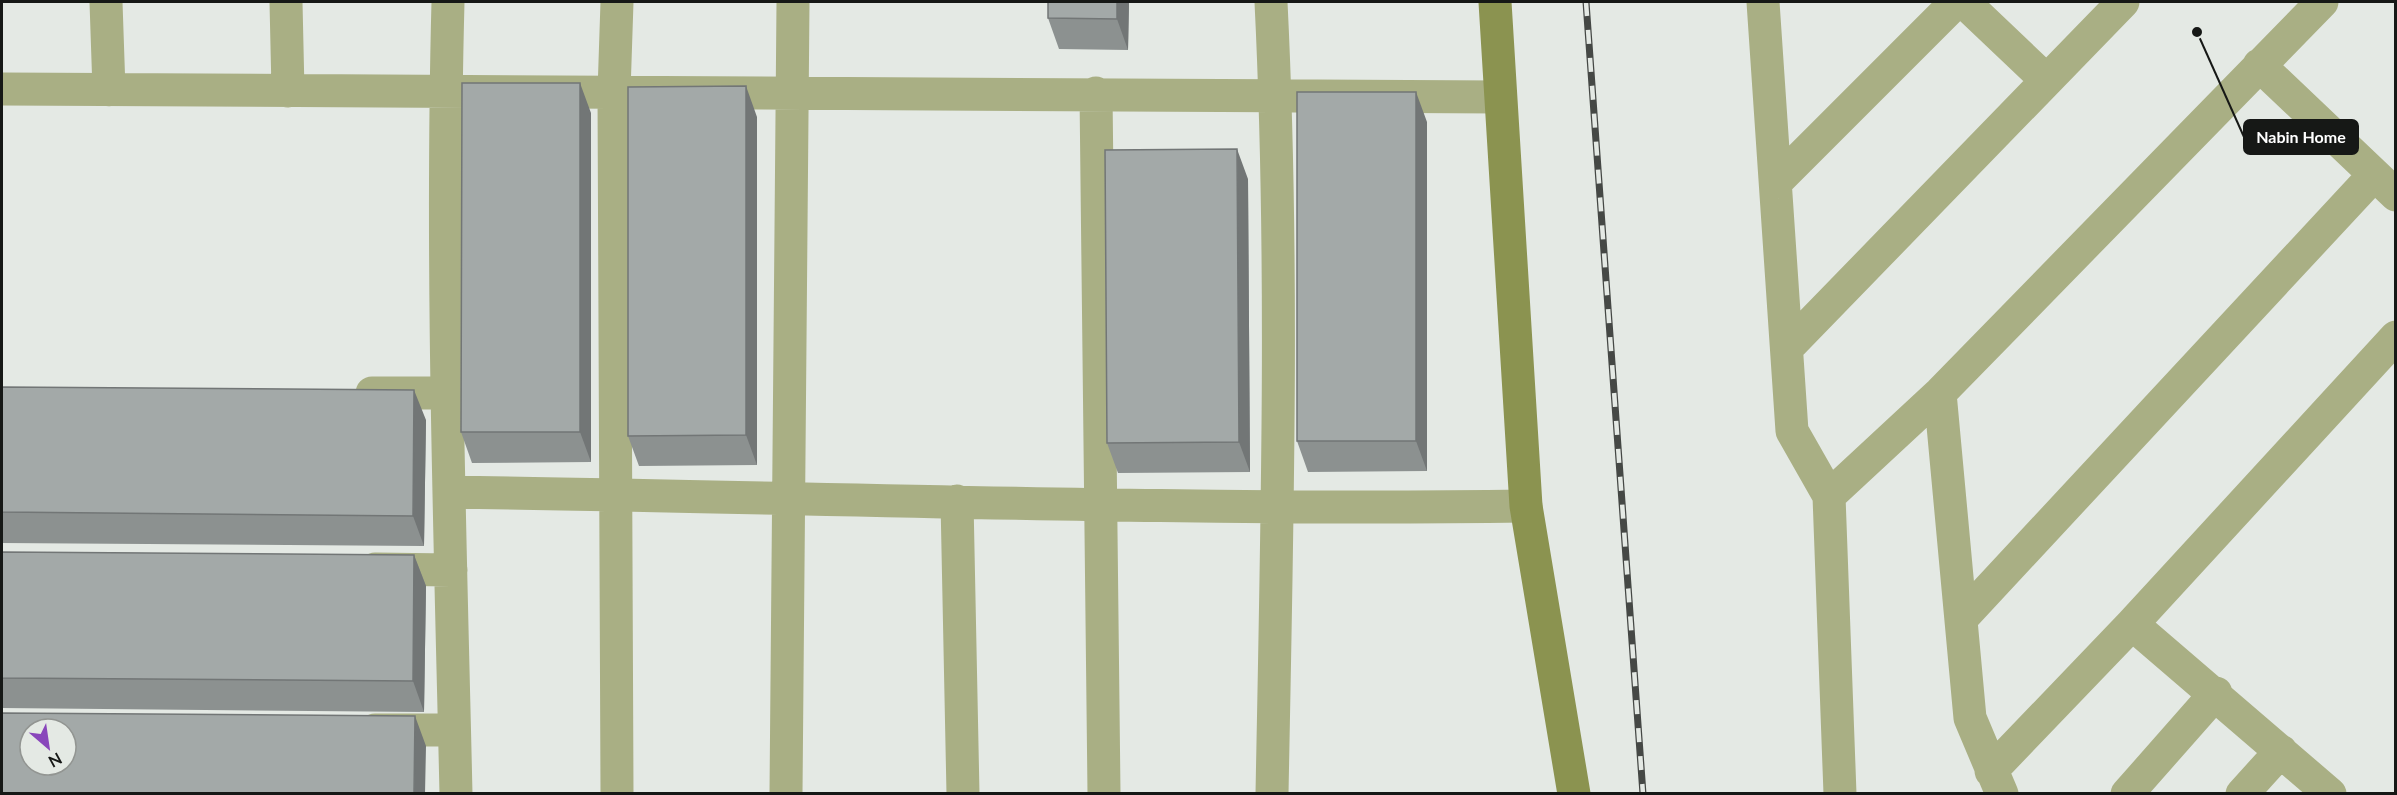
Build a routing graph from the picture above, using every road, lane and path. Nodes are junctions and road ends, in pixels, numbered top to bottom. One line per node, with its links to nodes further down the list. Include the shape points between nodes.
1 (106, 2): 16 (street)
2 (286, 2): 17 (street)
3 (448, 2): 18 (street)
4 (616, 2): 19 (street)
5 (793, 2): 20 (street)
6 (1271, 2): 22 (street)
7 (1494, 2): 23 (main road)
8 (1763, 2): 24 (street)
9 (1956, 2): 24 (street)
10 (1964, 2): 14 (street)
11 (2123, 2): 14 (street)
12 (2322, 2): 13 (street)
13 (2259, 65): 25 (street); 30 (street)
14 (2046, 81): 27 (street)
15 (2, 89): 16 (street)
16 (109, 90): 17 (street)
17 (288, 90): 18 (street)
18 (446, 92): 19 (street); 29 (street)
19 (614, 92): 20 (street); 32 (street)
20 (790, 93): 21 (street); 34 (street)
21 (1096, 93): 22 (street); 36 (street)
22 (1276, 96): 23 (street); 37 (street)
23 (1499, 97): 38 (main road)
24 (1776, 182): 27 (street)
25 (2385, 185): 41 (street)
26 (2396, 337): 42 (street)
27 (1788, 347): 33 (street, via 1792,431)
28 (342, 393): 29 (street)
29 (448, 393): 31 (street)
30 (1940, 393): 33 (street); 41 (street)
31 (450, 492): 32 (street); 40 (street)
32 (617, 494): 34 (street); 49 (street)
33 (1829, 496): 55 (street)
34 (789, 498): 35 (street); 50 (street)
35 (957, 501): 36 (street); 51 (street)
36 (1101, 504): 37 (street); 52 (street)
37 (1277, 506): 38 (street); 53 (street)
38 (1526, 506): 54 (main road)
39 (345, 569): 40 (street)
40 (451, 570): 45 (street)
41 (1962, 618): 47 (street, via 1970,718)
42 (2132, 624): 43 (street); 47 (street)
43 (2216, 693): 46 (street); 56 (street)
44 (347, 729): 45 (street)
45 (454, 730): 48 (street)
46 (2282, 751): 57 (street); 58 (street)
47 (1998, 787)
48 (456, 794)
49 (617, 794)
50 (786, 794)
51 (963, 794)
52 (1104, 794)
53 (1272, 794)
54 (1574, 794)
55 (1840, 794)
56 (2127, 794)
57 (2242, 794)
58 (2330, 794)

